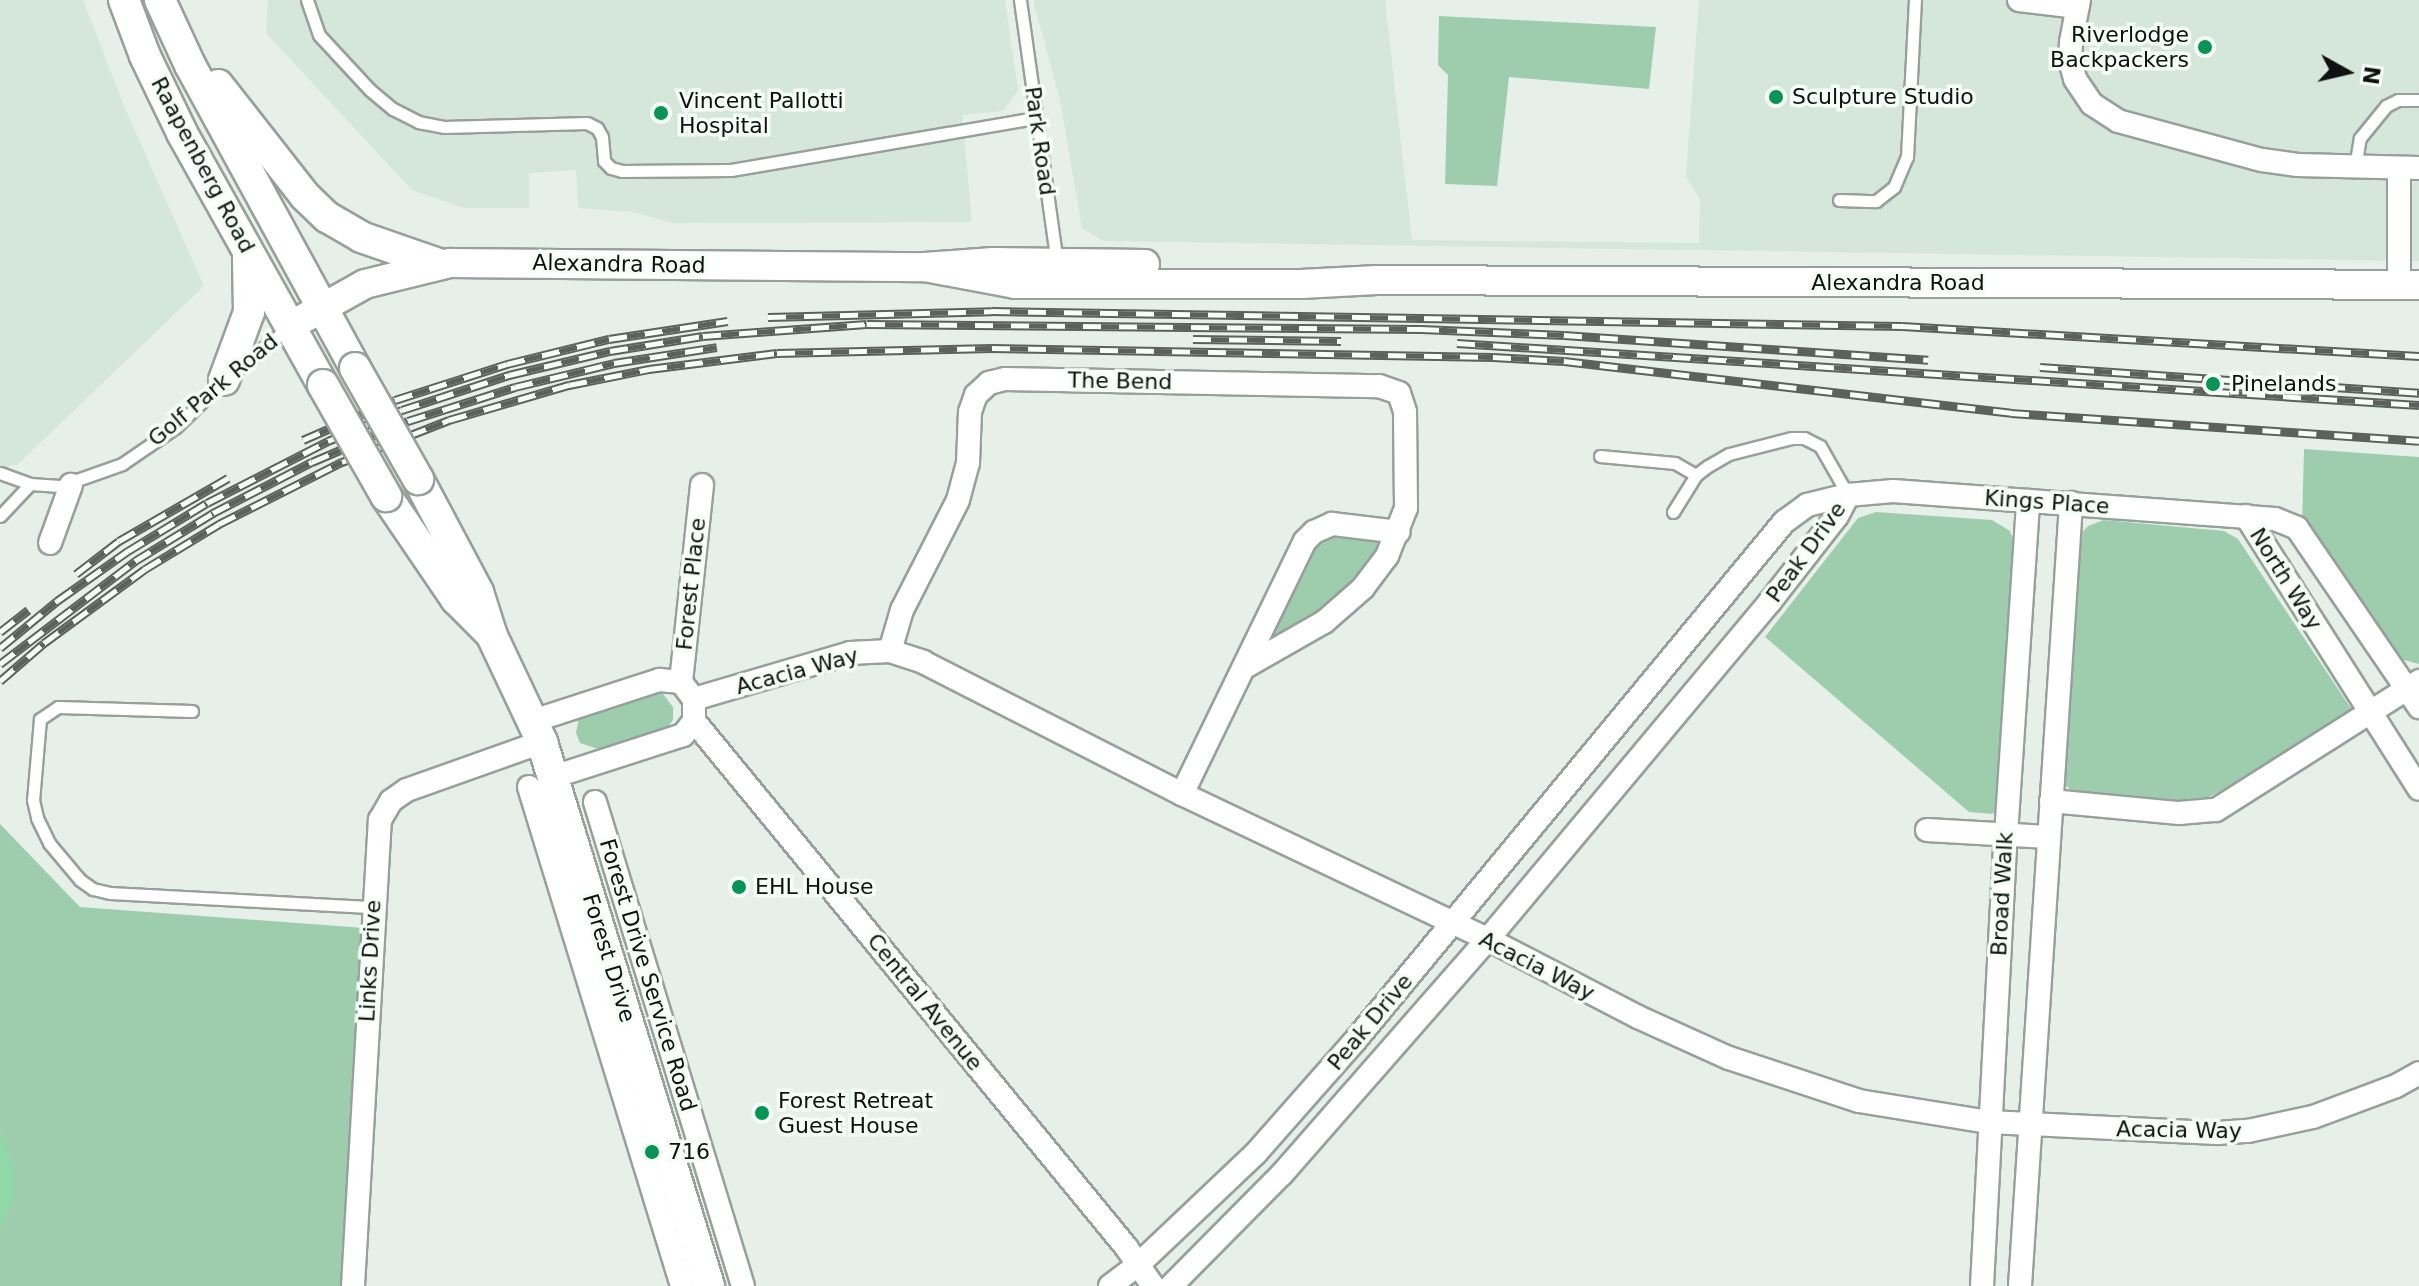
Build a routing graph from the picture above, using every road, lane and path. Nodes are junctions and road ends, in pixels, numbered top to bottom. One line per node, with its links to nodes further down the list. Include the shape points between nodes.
1 (124, 0): 13 (main road, Raapenberg Road, via 182,133)
2 (307, 0): 9 (lane, via 319,35 393,109 444,127 587,123 602,137 604,161 622,171 731,170)
3 (1020, 0): 9 (lane, Park Road)
4 (1915, 0): 12 (lane, via 1907,157 1894,187 1876,201)
5 (2019, 0): 6 (street)
6 (2079, 3): 10 (street, via 2070,61 2083,92 2103,114 2262,160)
7 (164, 10): 14 (main road, via 305,196 327,217 361,237); 17 (main road, Raapenberg Road)
8 (2419, 100): 10 (lane, via 2386,106 2360,138)
9 (1036, 118): 15 (lane, Park Road)
10 (2355, 168): 11 (street)
11 (2409, 168): 16 (street)
12 (1839, 200)
13 (246, 248): 18 (main road, Raapenberg Road); 19 (main road, via 250,303)
14 (439, 264): 15 (street, Alexandra Road, via 925,267 992,282); 17 (street, Alexandra Road, via 365,284)
15 (1059, 272): 16 (street, Alexandra Road, via 1301,284 1377,280)
16 (2409, 285)
17 (323, 308): 18 (street, Alexandra Road); 34 (main road, Forest Drive, bridge, via 478,592)
18 (290, 326): 19 (lane, Golf Park Road); 34 (main road, Forest Drive, bridge, via 386,496 456,599)
19 (224, 380): 24 (lane, Golf Park Road, via 176,427 122,464)
20 (1600, 456): 22 (lane, via 1675,463)
21 (0, 474): 23 (lane, Golf Park Road)
22 (1696, 475): 26 (lane, via 1729,454 1804,438 1820,446); 29 (lane)
23 (30, 484): 24 (lane, Golf Park Road); 30 (lane)
24 (71, 485): 33 (street)
25 (702, 485): 38 (street, Forest Place)
26 (1848, 495): 27 (street, Kings Place, via 1893,491); 51 (street, Peak Drive, via 1807,505 1784,522); 52 (street, Peak Drive, via 1769,603)
27 (2028, 501): 28 (street, Kings Place); 48 (street, Broad Walk)
28 (2071, 503): 31 (street, Kings Place); 45 (street, Broad Walk)
29 (1673, 512)
30 (0, 516)
31 (2246, 516): 37 (street, North Way, via 2297,528); 40 (street, North Way)
32 (1399, 532): 35 (street, The Bend, via 1406,508 1405,412 1399,393 1379,386 1005,379 989,383 976,395 964,482 902,610); 36 (street, The Bend, via 1376,574 1349,602); 36 (street, via 1332,524 1314,532)
33 (50, 543)
34 (492, 636): 41 (main road, Forest Drive)
35 (890, 651): 38 (street, Acacia Way, via 840,656); 44 (street, Acacia Way, via 923,662)
36 (1245, 667): 44 (street)
37 (2415, 692): 40 (street)
38 (690, 701): 41 (street, Forest Place, via 659,680); 42 (street, via 690,730 676,739); 56 (street, Central Avenue)
39 (192, 711): 50 (lane, via 58,707 40,719 33,800 37,818 49,843 80,880 111,893)
40 (2370, 715): 43 (street, North Way); 45 (street, via 2216,810 2179,813)
41 (538, 732): 42 (main road, Forest Drive); 50 (street, Links Drive, via 391,801 380,820)
42 (541, 782): 58 (street); 59 (main road, Forest Drive)
43 (2419, 789)
44 (1182, 794): 51 (street, Acacia Way)
45 (2051, 801): 49 (street, Broad Walk)
46 (595, 802): 60 (street, Forest Drive Service Road)
47 (1927, 830): 48 (street)
48 (2006, 835): 49 (street); 54 (street, Broad Walk)
49 (2048, 837): 55 (street, Broad Walk)
50 (373, 907): 57 (street, Links Drive)
51 (1451, 923): 52 (street, Acacia Way); 56 (street, Peak Drive, via 1256,1153)
52 (1488, 939): 54 (street, Acacia Way, via 1638,1017 1804,1086 1859,1101); 63 (street, Peak Drive, via 1282,1174)
53 (2419, 1073): 55 (street, Acacia Way, via 2313,1117 2248,1131 2161,1133)
54 (1989, 1122): 55 (street, Acacia Way); 64 (street, Broad Walk)
55 (2028, 1123): 65 (street, Broad Walk)
56 (1139, 1264): 61 (street, Peak Drive); 62 (street, Central Avenue)
57 (353, 1286)
58 (682, 1286)
59 (709, 1286)
60 (743, 1286)
61 (1110, 1286)
62 (1153, 1286)
63 (1171, 1286)
64 (1982, 1286)
65 (2020, 1286)

